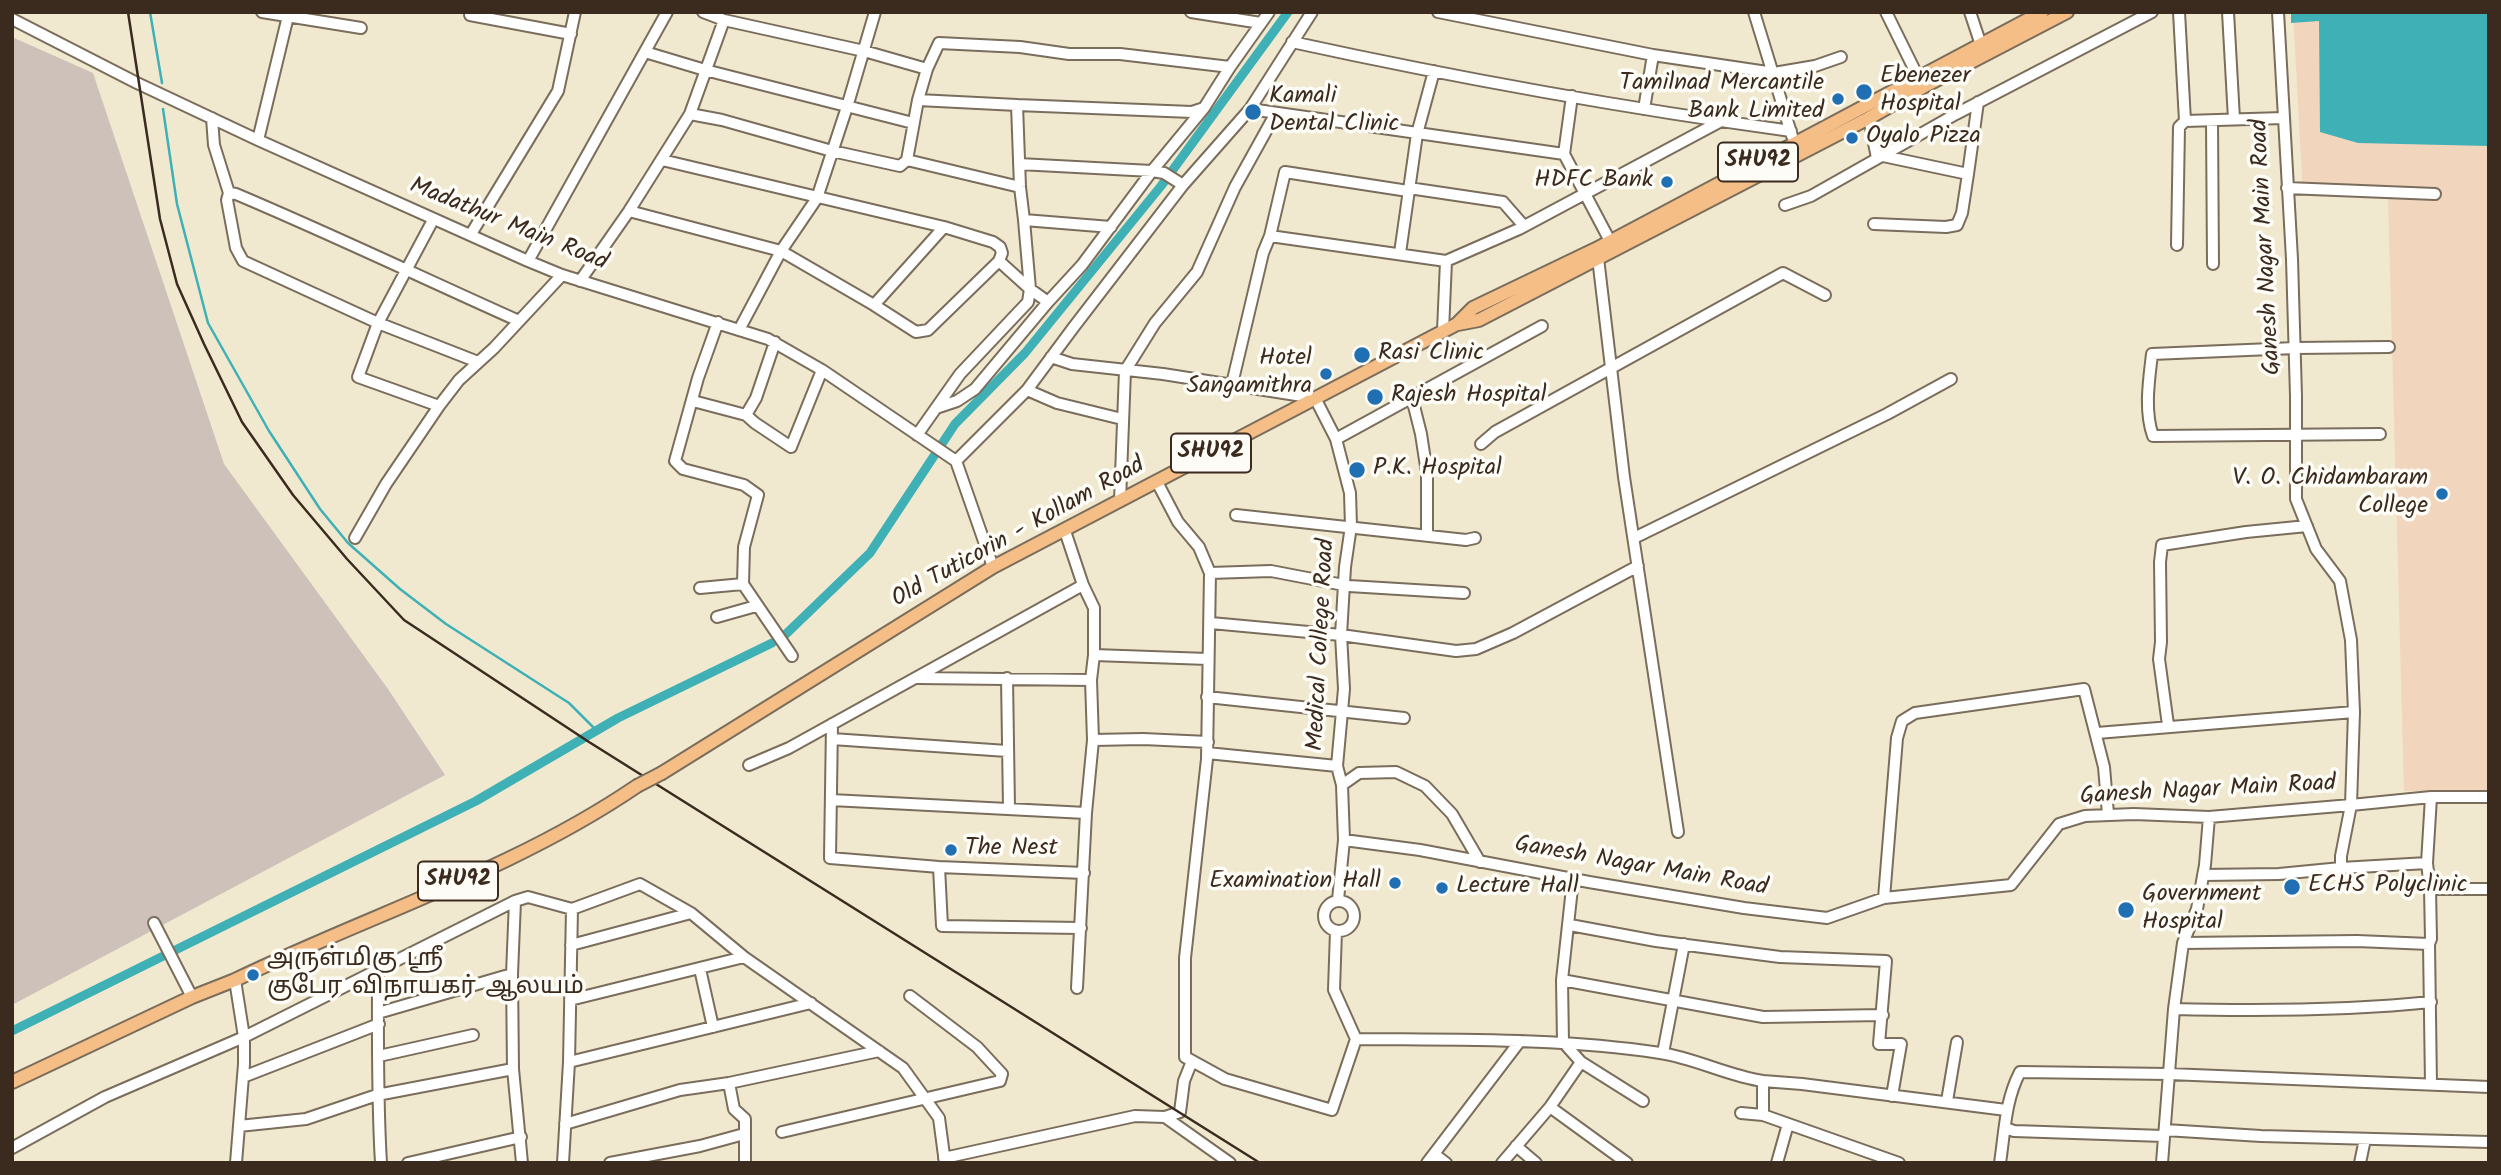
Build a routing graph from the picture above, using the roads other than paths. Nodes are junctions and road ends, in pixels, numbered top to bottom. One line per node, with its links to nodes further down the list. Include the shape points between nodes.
1 (262, 12): 19 (street)
2 (575, 12): 26 (street)
3 (667, 12): 30 (street)
4 (703, 12): 23 (street)
5 (875, 12): 29 (street)
6 (1191, 12): 24 (street)
7 (1269, 12): 24 (street)
8 (1311, 12): 27 (street)
9 (1438, 12): 22 (street)
10 (1754, 12): 37 (street)
11 (1886, 12): 38 (street)
12 (1970, 12): 28 (street)
13 (2042, 12): 28 (main road, Old Tuticorin - Kollam Road / SHU92)
14 (2067, 12): 38 (main road)
15 (2152, 12): 41 (street)
16 (2179, 12): 54 (street)
17 (2228, 12): 52 (street)
18 (2278, 12): 51 (street, Ganesh Nagar Main Road)
19 (289, 15): 25 (street); 59 (street)
20 (470, 15): 26 (street)
21 (15, 18): 49 (street, Madathur Main Road)
22 (1489, 18): 31 (street)
23 (724, 20): 29 (street); 35 (street)
24 (1261, 23): 33 (street)
25 (361, 28)
26 (571, 34): 84 (street, via 558,91)
27 (1292, 41): 36 (street); 45 (street)
28 (1981, 45): 38 (main road, Old Tuticorin - Kollam Road / SHU92)
29 (864, 51): 34 (street); 43 (street)
30 (646, 52): 35 (street); 91 (street)
31 (1653, 55): 37 (street); 46 (street)
32 (1841, 57): 37 (street)
33 (1230, 67): 34 (street, via 1121,54 939,43); 44 (street)
34 (927, 69): 40 (street)
35 (705, 70): 43 (street); 48 (street)
36 (1434, 71): 39 (street); 57 (street)
37 (1774, 73): 58 (street)
38 (1920, 83): 50 (main road); 58 (main road, Old Tuticorin - Kollam Road / SHU92)
39 (1572, 96): 46 (street); 61 (street)
40 (918, 100): 42 (street); 56 (street)
41 (1978, 103): 62 (street); 67 (street)
42 (1017, 105): 44 (street, via 1192,112); 65 (street)
43 (847, 107): 56 (street); 60 (street)
44 (1204, 108): 66 (street)
45 (1250, 109): 47 (street); 68 (street)
46 (1644, 109): 53 (street)
47 (1276, 113): 57 (street); 116 (street, via 1235,187 1197,272)
48 (690, 114): 60 (street); 63 (street)
49 (212, 118): 59 (street, Madathur Main Road); 72 (street, via 214,145)
50 (1870, 118): 62 (street); 90 (main road)
51 (2283, 118): 52 (street); 70 (street, Ganesh Nagar Main Road)
52 (2234, 119): 55 (street)
53 (1721, 121): 58 (street); 73 (street)
54 (2185, 121): 55 (street); 87 (street, via 2179,127)
55 (2212, 121): 94 (street)
56 (913, 123): 64 (street)
57 (1417, 134): 61 (street); 71 (street)
58 (1792, 137): 86 (main road, Old Tuticorin - Kollam Road / SHU92)
59 (258, 140): 78 (street, Madathur Main Road)
60 (832, 151): 64 (street, via 900,166); 75 (street)
61 (1564, 154): 73 (street)
62 (1880, 157): 67 (street); 76 (street, via 1811,196)
63 (662, 160): 75 (street); 77 (street)
64 (907, 160): 69 (street)
65 (1019, 164): 66 (street); 69 (street)
66 (1152, 171): 68 (street); 81 (street)
67 (1968, 174): 80 (street, via 1957,225)
68 (1174, 179): 112 (street)
69 (1020, 187): 79 (street)
70 (2287, 188): 74 (street); 111 (street, Ganesh Nagar Main Road)
71 (1408, 189): 82 (street, via 1503,202); 85 (street, via 1285,172); 89 (street)
72 (229, 193): 95 (street); 103 (street, via 236,248 243,261)
73 (1585, 194): 82 (street); 86 (street)
74 (2435, 194)
75 (817, 198): 83 (street); 88 (street)
76 (1785, 205)
77 (629, 211): 88 (street); 97 (street)
78 (433, 220): 84 (street, Madathur Main Road); 95 (street)
79 (1024, 220): 81 (street); 98 (street)
80 (1874, 224)
81 (1111, 226): 100 (street)
82 (1524, 226): 93 (street)
83 (944, 227): 92 (street, via 993,242 1002,253); 101 (street)
84 (471, 234): 91 (street, Madathur Main Road)
85 (1270, 236): 89 (street); 118 (street)
86 (1610, 242): 105 (main road, Old Tuticorin - Kollam Road / SHU92, via 1473,308)
87 (2177, 245)
88 (781, 251): 101 (street); 107 (street)
89 (1400, 253): 93 (street)
90 (1598, 258): 105 (main road, via 1479,320); 114 (street)
91 (528, 261): 96 (street, Madathur Main Road)
92 (999, 261): 98 (street); 101 (street, via 922,333)
93 (1446, 261): 108 (street)
94 (2213, 264)
95 (406, 271): 102 (street); 103 (street)
96 (562, 275): 97 (street, Madathur Main Road); 102 (street)
97 (580, 281): 104 (street, Madathur Main Road)
98 (1030, 289): 100 (street); 124 (street, via 1028,302 960,374)
99 (1825, 295): 114 (street, via 1783,273)
100 (1048, 302): 124 (street, via 975,389)
101 (874, 305)
102 (519, 321): 113 (street)
103 (378, 323): 113 (street); 123 (street, via 358,377)
104 (718, 323): 107 (street, Madathur Main Road); 122 (street)
105 (1457, 324): 108 (main road, Old Tuticorin - Kollam Road / SHU92)
106 (1542, 326): 121 (street)
107 (739, 330): 109 (street, Madathur Main Road)
108 (1443, 331): 120 (main road, Old Tuticorin - Kollam Road / SHU92)
109 (775, 342): 115 (street, Madathur Main Road); 125 (street)
110 (2389, 347): 111 (street)
111 (2295, 348): 128 (street, Ganesh Nagar Main Road); 128 (street, via 2152,354 2149,386 2152,436)
112 (1051, 357): 116 (street); 119 (street)
113 (478, 362): 123 (street)
114 (1612, 367): 131 (street); 142 (street)
115 (822, 370): 125 (street, via 791,447); 129 (street, Madathur Main Road)
116 (1125, 371): 118 (street); 126 (street)
117 (1951, 379): 142 (street)
118 (1233, 384): 120 (street)
119 (1027, 390): 126 (street); 132 (street)
120 (1315, 398): 130 (street, Medical College Road); 133 (main road, Old Tuticorin - Kollam Road / SHU92)
121 (1412, 398): 130 (street); 139 (street, via 1427,473)
122 (693, 401): 125 (street); 146 (street, via 675,461 683,469 744,485 758,495 744,547)
123 (439, 406): 140 (street)
124 (936, 408): 129 (street)
125 (746, 415)
126 (1122, 419): 134 (street)
127 (2380, 433): 128 (street)
128 (2297, 435): 137 (street, Ganesh Nagar Main Road, via 2297,499)
129 (919, 436): 132 (street, Madathur Main Road)
130 (1336, 439): 136 (street, Medical College Road, via 1350,493)
131 (1481, 444)
132 (952, 458): 144 (street)
133 (1157, 482): 134 (main road, Old Tuticorin - Kollam Road / SHU92); 145 (street, via 1178,522 1199,547)
134 (1120, 501): 138 (main road, Old Tuticorin - Kollam Road / SHU92)
135 (1236, 515): 136 (street)
136 (1351, 526): 139 (street); 148 (street, Medical College Road)
137 (2307, 526): 162 (street, Ganesh Nagar Main Road, via 2316,549 2340,581 2351,640); 166 (street, via 2162,545 2159,659)
138 (1065, 531): 144 (main road, Old Tuticorin - Kollam Road / SHU92); 147 (street)
139 (1427, 535): 141 (street)
140 (355, 538)
141 (1475, 538)
142 (1634, 538): 143 (street)
143 (1638, 566): 154 (street, via 1476,649 1456,651); 183 (street)
144 (993, 568): 211 (main road, Old Tuticorin - Kollam Road / SHU92, bridge, via 602,810 523,852)
145 (1210, 573): 148 (street, via 1270,571); 153 (street)
146 (743, 584): 149 (street); 151 (street)
147 (1083, 585): 155 (street, via 1094,608); 158 (street)
148 (1344, 585): 150 (street); 154 (street, Medical College Road)
149 (700, 588)
150 (1464, 593)
151 (756, 606): 152 (street); 156 (street)
152 (717, 617)
153 (1211, 622): 154 (street); 157 (street)
154 (1341, 635): 163 (street, Medical College Road)
155 (1094, 655): 157 (street); 160 (street)
156 (792, 656)
157 (1208, 659): 161 (street)
158 (916, 678): 159 (street); 165 (street)
159 (1006, 678): 160 (street); 171 (street)
160 (1091, 680): 169 (street)
161 (1207, 697): 163 (street); 170 (street)
162 (2354, 712): 166 (street); 178 (street, Ganesh Nagar Main Road)
163 (1342, 713): 164 (street); 173 (street, Medical College Road)
164 (1404, 718)
165 (832, 724): 168 (street); 172 (street)
166 (2168, 725): 167 (street)
167 (2096, 733): 181 (street); 194 (street, via 2084,689 1915,713 1902,721)
168 (832, 739): 171 (street); 177 (street)
169 (1093, 740): 170 (street, via 1143,739); 180 (street)
170 (1208, 747): 173 (street); 233 (street, via 1185,958 1185,1057)
171 (1007, 751): 179 (street)
172 (749, 765)
173 (1337, 766): 174 (street, Medical College Road)
174 (1342, 785): 184 (street, Medical College Road); 185 (street, via 1359,773 1396,772 1425,786 1452,814)
175 (2431, 797): 176 (street); 178 (street); 186 (street)
176 (2489, 797)
177 (831, 800): 179 (street); 187 (street, via 830,858)
178 (2351, 805): 182 (street, Ganesh Nagar Main Road); 188 (street)
179 (1009, 808): 180 (street)
180 (1086, 813): 189 (street)
181 (2108, 814): 182 (street, Ganesh Nagar Main Road); 194 (street, Ganesh Nagar Main Road, via 2059,824 2011,885)
182 (2208, 817): 190 (street)
183 (1678, 832)
184 (1344, 840): 185 (street, Ganesh Nagar Main Road); 195 (street, Medical College Road)
185 (1480, 862): 191 (street, Ganesh Nagar Main Road)
186 (2427, 863): 188 (street); 192 (street)
187 (939, 867): 189 (street); 201 (street, via 942,926)
188 (2340, 868): 190 (street)
189 (1084, 873): 201 (street)
190 (2203, 875): 203 (street, via 2197,909)
191 (1573, 878): 194 (street, Ganesh Nagar Main Road, via 1827,918); 200 (street)
192 (2430, 889): 193 (street); 205 (street)
193 (2489, 889)
194 (1884, 898)
195 (1338, 900): 202 (street, via 1327,906 1324,914 1328,926); 202 (street, via 1350,906 1354,918 1348,928)
196 (515, 901): 197 (street, via 528,897); 209 (street); 210 (street)
197 (572, 909): 198 (street, via 640,884); 206 (street)
198 (691, 913): 206 (street); 207 (street)
199 (154, 923): 215 (street)
200 (1570, 925): 204 (street); 212 (street)
201 (1081, 928): 213 (street)
202 (1336, 931): 226 (street, via 1334,990)
203 (2183, 943): 205 (street); 220 (street)
204 (1684, 944): 217 (street); 221 (street, via 1780,957 1886,961)
205 (2429, 944): 218 (street)
206 (571, 945): 216 (street)
207 (744, 957): 208 (street); 219 (street)
208 (700, 969): 216 (street); 223 (street)
209 (378, 970): 222 (street); 225 (street)
210 (512, 974): 222 (street); 236 (street)
211 (235, 980): 215 (main road, Old Tuticorin - Kollam Road / SHU92); 225 (street)
212 (1562, 980): 217 (street); 228 (street)
213 (1077, 988)
214 (910, 996): 246 (street, via 977,1047 1002,1074 1000,1081)
215 (192, 997): 239 (main road, Old Tuticorin - Kollam Road / SHU92)
216 (570, 1000): 234 (street)
217 (1673, 1001): 221 (street, via 1763,1017); 231 (street)
218 (2431, 1002): 220 (street, via 2238,1011); 242 (street)
219 (811, 1003): 223 (street); 230 (street)
220 (2174, 1009): 237 (street)
221 (1883, 1015): 245 (street, via 1879,1044 1900,1044)
222 (379, 1018): 232 (street); 238 (street)
223 (713, 1027): 234 (street)
224 (473, 1035): 232 (street)
225 (244, 1037): 238 (street); 265 (street, via 105,1097)
226 (1356, 1039): 227 (street); 233 (street, via 1332,1111 1225,1079)
227 (1520, 1041): 228 (street); 266 (street)
228 (1563, 1042): 231 (street); 235 (street)
229 (1957, 1042): 248 (street)
230 (879, 1051): 241 (street); 246 (street, via 903,1068)
231 (1663, 1053): 240 (street)
232 (379, 1056): 244 (street)
233 (1192, 1061): 253 (street, via 1180,1112)
234 (569, 1062): 254 (street)
235 (1581, 1062): 247 (street); 249 (street)
236 (513, 1069): 244 (street); 261 (street)
237 (2169, 1074): 242 (street); 250 (street, via 2021,1072); 260 (street)
238 (243, 1077): 256 (street)
239 (12, 1082)
240 (1763, 1082): 245 (street); 252 (street)
241 (729, 1083): 254 (street, via 680,1090); 259 (street, via 734,1109 745,1119)
242 (2431, 1085): 243 (street)
243 (2489, 1087)
244 (377, 1095): 256 (street, via 306,1119); 270 (street)
245 (1892, 1096): 248 (street)
246 (924, 1098): 258 (street); 268 (street, via 939,1118)
247 (1643, 1101)
248 (1947, 1101): 250 (street)
249 (1550, 1107): 264 (street); 280 (street)
250 (2006, 1110): 257 (street)
251 (1741, 1113): 252 (street)
252 (1763, 1115): 255 (street)
253 (1165, 1117): 268 (street, via 1135,1116); 276 (street)
254 (565, 1124): 273 (street)
255 (1788, 1124): 281 (street); 282 (street)
256 (239, 1126): 269 (street)
257 (2006, 1128): 260 (street); 283 (street)
258 (782, 1132)
259 (744, 1133): 267 (street); 275 (street)
260 (2164, 1133): 262 (street); 284 (street)
261 (521, 1137): 271 (street); 272 (street)
262 (2365, 1139): 263 (street); 285 (street)
263 (2489, 1142)
264 (1516, 1146): 278 (street); 279 (street)
265 (12, 1147)
266 (1431, 1158): 277 (street)
267 (637, 1160): 274 (street)
268 (945, 1161)
269 (236, 1163)
270 (381, 1163)
271 (408, 1163)
272 (522, 1163)
273 (563, 1163)
274 (610, 1163)
275 (745, 1163)
276 (1230, 1163)
277 (1446, 1163)
278 (1502, 1163)
279 (1536, 1163)
280 (1627, 1163)
281 (1777, 1163)
282 (1899, 1163)
283 (2000, 1163)
284 (2162, 1163)
285 (2360, 1163)

